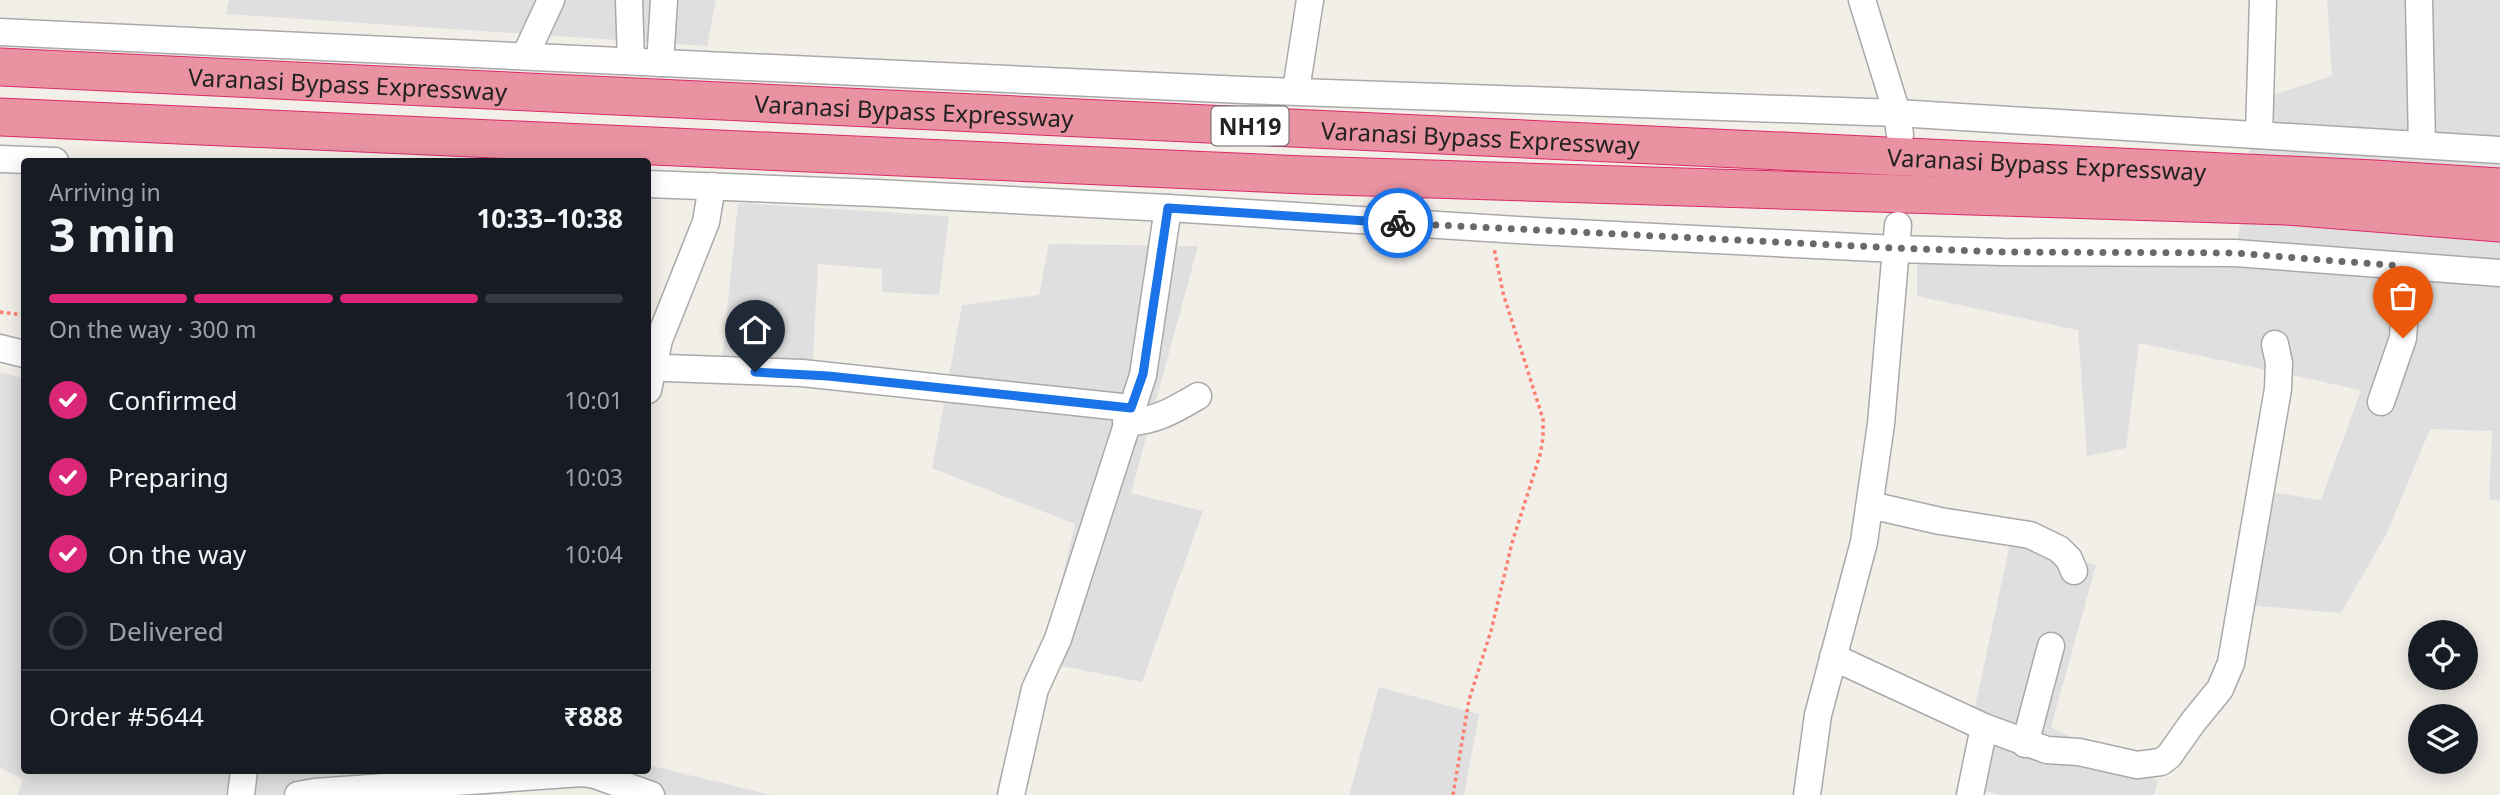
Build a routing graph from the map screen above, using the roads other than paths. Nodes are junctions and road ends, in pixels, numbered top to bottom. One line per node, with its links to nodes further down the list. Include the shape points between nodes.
1 (551, 0): 9 (street)
2 (629, 0): 10 (street)
3 (664, 0): 11 (street)
4 (1310, 0): 13 (street)
5 (1862, 0): 15 (street)
6 (2263, 0): 16 (street)
7 (2419, 0): 17 (street)
8 (0, 32): 9 (street)
9 (525, 56): 10 (street)
10 (631, 61): 11 (street)
11 (660, 63): 13 (street)
12 (0, 67): 23 (highway, Varanasi Bypass Expressway / NH19)
13 (1296, 90): 15 (street)
14 (0, 117): 25 (highway, Varanasi Bypass Expressway / NH19, via 1276,173 2286,205)
15 (1898, 124): 16 (street)
16 (2259, 135): 17 (street)
17 (2422, 145): 18 (street)
18 (2500, 150)
19 (0, 159): 20 (street)
20 (21, 160)
21 (651, 184): 22 (street)
22 (712, 186): 24 (street); 32 (street, via 706,222 659,340)
23 (2500, 187)
24 (1168, 208): 26 (street, via 1494,229); 36 (street, via 1143,374)
25 (2500, 223)
26 (1897, 237): 27 (street, via 2003,252 2235,253); 37 (street)
27 (2401, 266): 28 (street); 35 (street, via 2403,338)
28 (2500, 274)
29 (2275, 345): 42 (street, via 2278,389 2234,650 2220,690 2161,762 2137,765)
30 (0, 348): 31 (street)
31 (21, 353)
32 (651, 373)
33 (651, 376): 36 (street, via 666,368 802,373)
34 (1198, 396): 36 (street, via 1148,420)
35 (2381, 402)
36 (1129, 415): 49 (street, via 1058,639 1035,689)
37 (1870, 505): 38 (street, via 2030,536 2059,549); 40 (street)
38 (2074, 571)
39 (2051, 646): 42 (street)
40 (1833, 657): 41 (street); 50 (street, via 1818,715)
41 (1984, 727): 42 (street); 51 (street)
42 (2025, 744)
43 (244, 774): 46 (street)
44 (525, 774): 47 (street)
45 (591, 774): 48 (street)
46 (241, 795)
47 (298, 795)
48 (651, 795)
49 (1011, 795)
50 (1807, 795)
51 (1970, 795)

